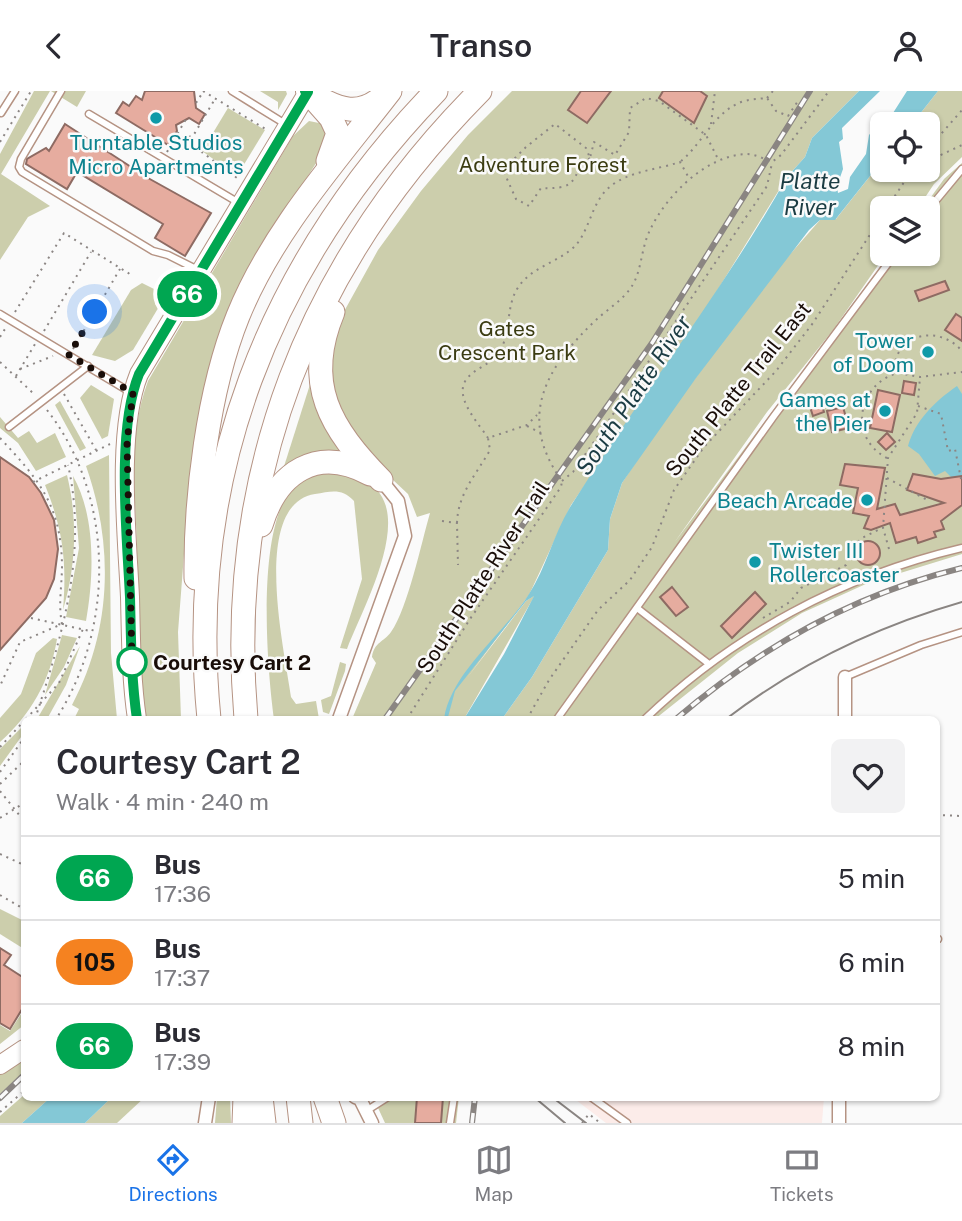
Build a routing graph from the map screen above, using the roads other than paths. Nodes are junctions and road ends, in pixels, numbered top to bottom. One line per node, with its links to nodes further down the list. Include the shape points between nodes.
1 (15, 91): 8 (lane)
2 (61, 91): 17 (lane, via 21,159 22,172 153,251)
3 (232, 91): 10 (lane)
4 (307, 91): 5 (highway, via 346,110 362,110); 10 (street); 15 (highway, via 338,133 333,152)
5 (389, 91): 15 (highway)
6 (436, 91): 29 (highway, via 335,212 294,280 253,369 217,506 205,632)
7 (480, 91): 11 (highway)
8 (1, 113)
9 (89, 114): 14 (lane)
10 (288, 125): 14 (street)
11 (433, 141): 22 (highway, via 365,248 336,303 321,349 321,382 332,419 349,446); 26 (highway, via 350,253 288,380 253,513 243,589)
12 (962, 169): 13 (lane)
13 (940, 196)
14 (241, 204): 17 (street)
15 (299, 208): 29 (highway, via 238,315 219,374 202,470 196,549 197,631)
16 (886, 266): 24 (lane)
17 (200, 272): 20 (street, via 139,374)
18 (0, 314): 19 (lane)
19 (88, 366): 20 (lane); 21 (lane)
20 (133, 393): 30 (street, via 127,442 128,545)
21 (9, 427)
22 (381, 480): 26 (highway, via 352,465 323,462 301,468 278,487 257,542); 32 (street, via 398,501 405,536)
23 (962, 548): 27 (lane, via 918,558 799,606)
24 (637, 608): 27 (lane); 33 (lane)
25 (962, 632): 28 (lane)
26 (242, 660): 31 (highway)
27 (709, 664): 34 (lane)
28 (845, 677): 35 (street)
29 (208, 708)
30 (137, 716)
31 (246, 716)
32 (340, 716)
33 (559, 716)
34 (648, 716)
35 (845, 716)
36 (21, 1051): 37 (street)
37 (0, 1065)
38 (208, 1101): 47 (street)
39 (246, 1101): 48 (highway)
40 (261, 1101): 49 (highway)
41 (298, 1101): 50 (highway)
42 (326, 1101): 51 (highway)
43 (360, 1101): 52 (street)
44 (453, 1101): 53 (lane)
45 (597, 1101): 54 (lane)
46 (839, 1101): 55 (street)
47 (205, 1123)
48 (244, 1123)
49 (264, 1123)
50 (301, 1123)
51 (334, 1123)
52 (372, 1123)
53 (450, 1123)
54 (627, 1123)
55 (839, 1123)

